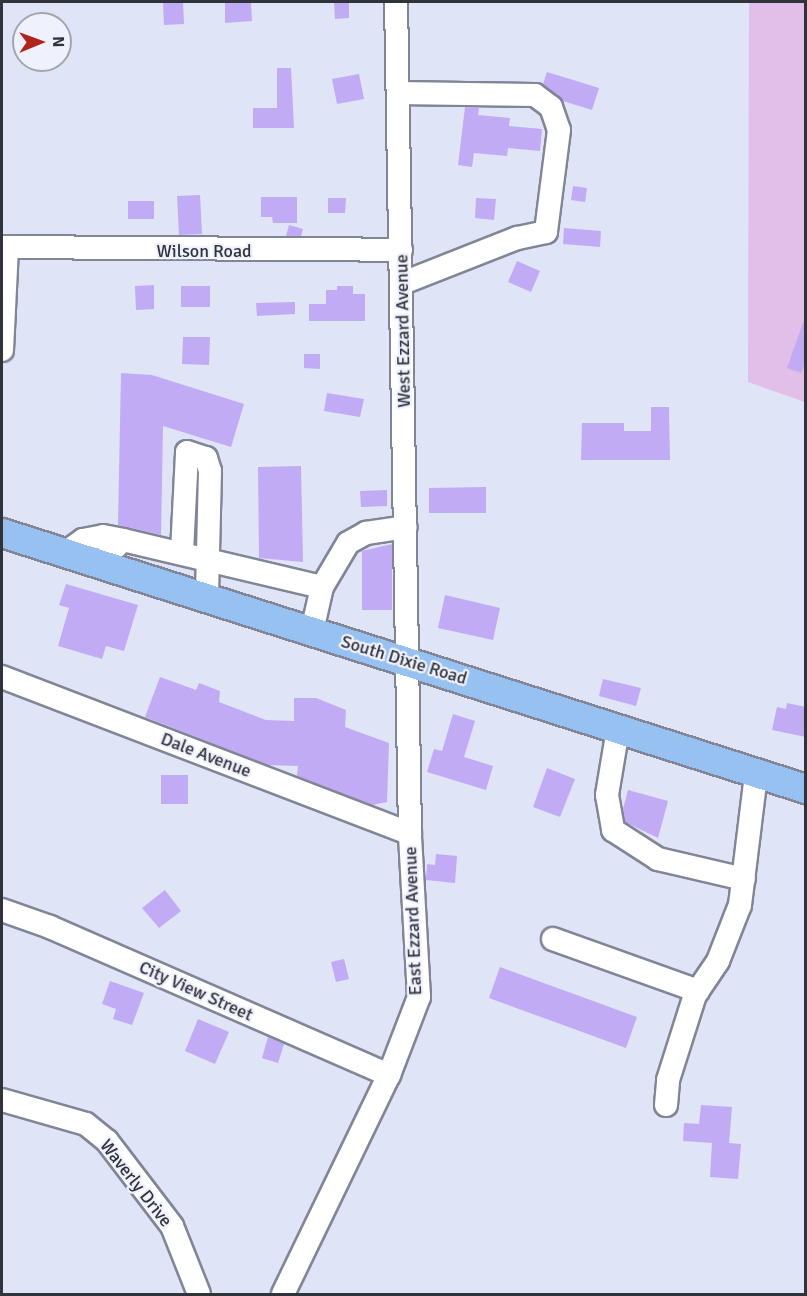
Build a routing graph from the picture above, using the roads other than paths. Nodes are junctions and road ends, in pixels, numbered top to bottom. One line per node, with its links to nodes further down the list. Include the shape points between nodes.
1 (396, 2): 2 (street, West Ezzard Avenue)
2 (398, 93): 4 (street, West Ezzard Avenue); 5 (street, via 535,95 551,107 559,130 546,232 516,238)
3 (4, 247): 4 (street, Wilson Road); 6 (street)
4 (401, 250): 5 (street, West Ezzard Avenue)
5 (403, 283): 7 (street, West Ezzard Avenue)
6 (2, 350)
7 (406, 527): 14 (street, via 366,533 348,543); 17 (street, West Ezzard Avenue)
8 (2, 533): 11 (main road, South Dixie Road)
9 (123, 540): 10 (street); 11 (street, via 103,536 83,540); 13 (street)
10 (182, 552): 12 (street); 12 (street, via 187,452 206,458 210,471)
11 (65, 553): 13 (main road, South Dixie Road)
12 (208, 560): 14 (street); 15 (street)
13 (98, 564): 15 (main road, South Dixie Road)
14 (322, 587): 16 (street)
15 (207, 598): 16 (main road, South Dixie Road)
16 (312, 631): 17 (main road, South Dixie Road)
17 (407, 661): 19 (main road, South Dixie Road); 22 (street, East Ezzard Avenue)
18 (2, 676): 22 (street, Dale Avenue)
19 (618, 729): 20 (main road, South Dixie Road); 23 (street, via 607,795 613,830 658,860)
20 (756, 774): 21 (main road, South Dixie Road); 23 (street)
21 (806, 789)
22 (410, 834): 27 (street, East Ezzard Avenue, via 419,997)
23 (744, 879): 26 (street, via 740,904 718,961)
24 (2, 910): 27 (street, City View Street, via 50,927)
25 (553, 939): 26 (street)
26 (698, 991): 29 (street, via 668,1080)
27 (389, 1075): 31 (street, East Ezzard Avenue)
28 (2, 1100): 30 (street, Waverly Drive, via 86,1124 106,1141 172,1226)
29 (666, 1105)
30 (200, 1294)
31 (283, 1294)

